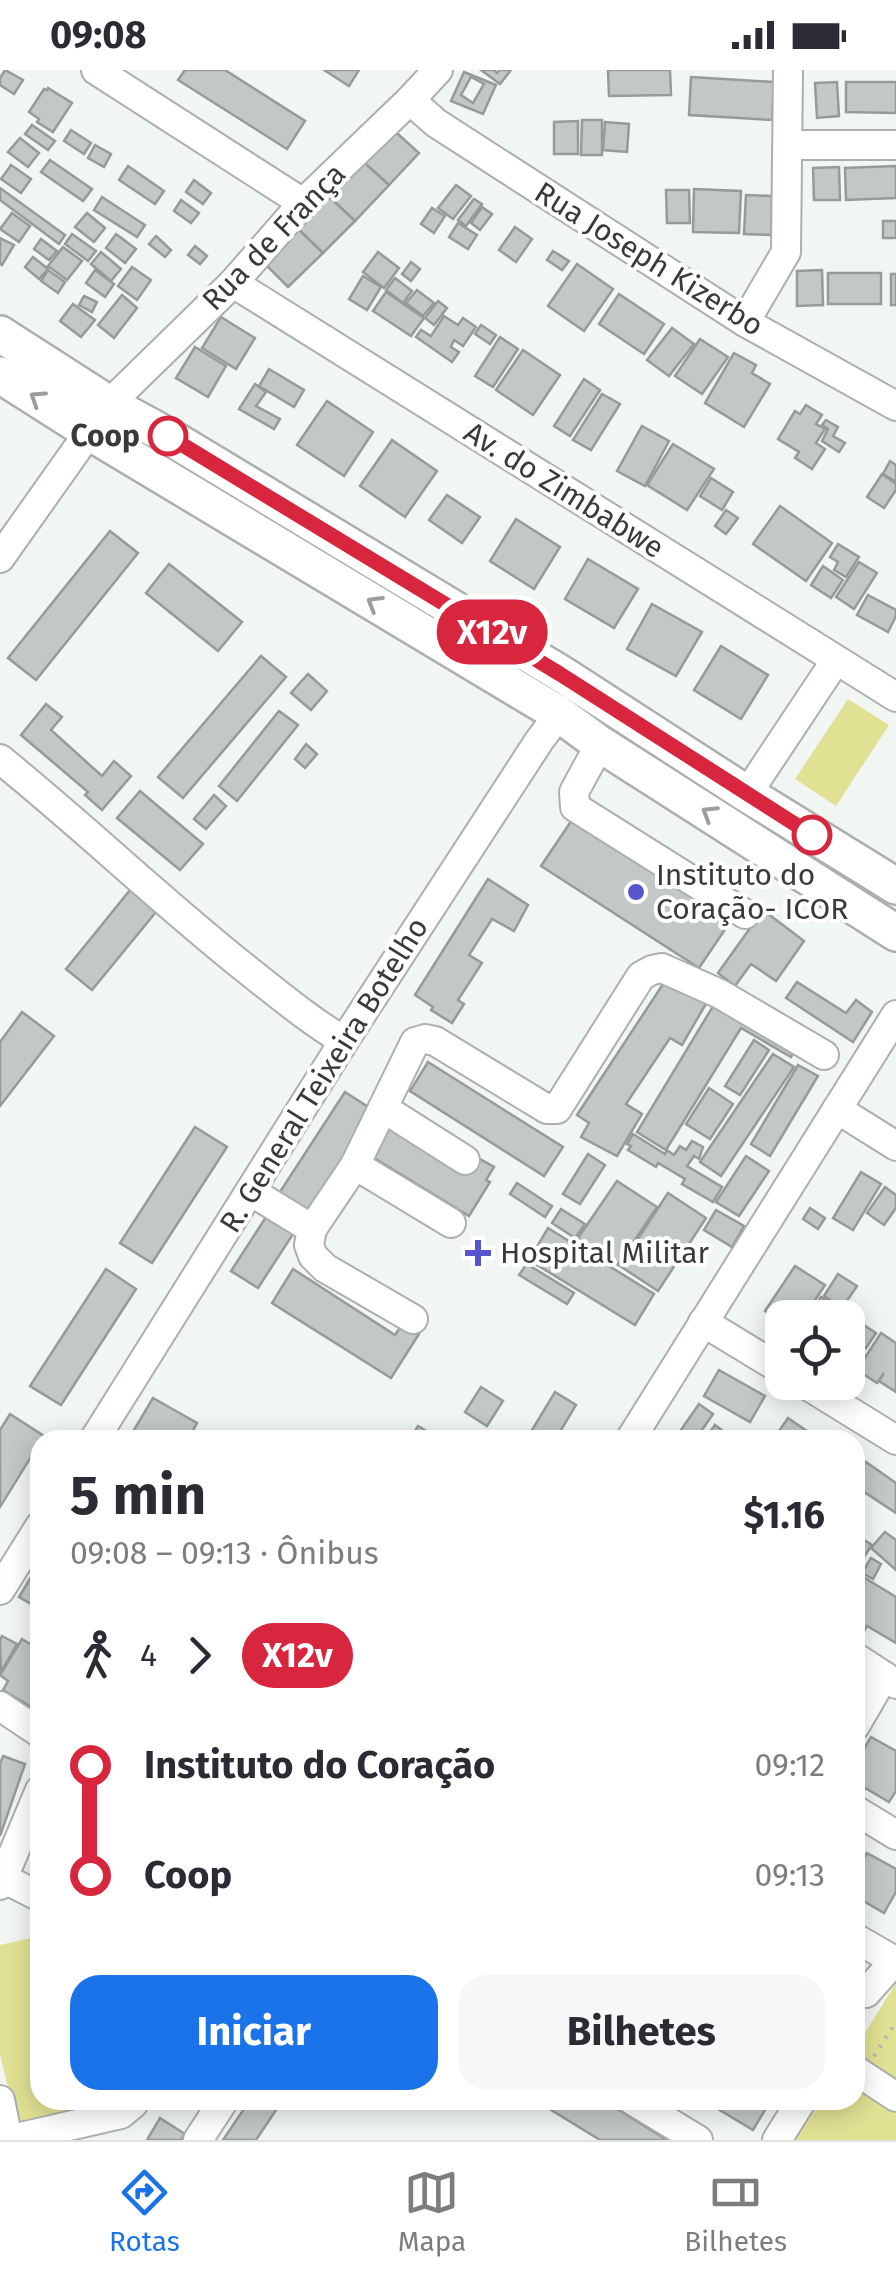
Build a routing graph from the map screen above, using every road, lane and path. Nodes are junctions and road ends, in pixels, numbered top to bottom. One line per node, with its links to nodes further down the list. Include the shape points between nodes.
1 (96, 70): 7 (street)
2 (438, 70): 4 (street, Rua de França)
3 (788, 70): 5 (street)
4 (410, 100): 7 (street, Rua de França); 9 (street, Rua Joseph Kizerbo)
5 (788, 145): 6 (street); 9 (street, via 786,252)
6 (896, 145)
7 (303, 203): 8 (street, Rua de França)
8 (233, 283): 13 (street, Rua de França); 15 (street, Av. do Zimbabwe)
9 (745, 322): 12 (street, Rua Joseph Kizerbo)
10 (0, 334): 13 (main road)
11 (0, 375): 13 (main road, one-way to 11)
12 (896, 406)
13 (100, 418): 14 (street, Rua de França); 17 (main road, one-way to 13); 20 (main road, via 168,436)
14 (0, 558)
15 (836, 660): 16 (street, Av. do Zimbabwe); 20 (street)
16 (896, 697)
17 (559, 714): 18 (main road); 25 (street, R. General Teixeira Botelho)
18 (600, 744): 22 (street, via 574,792 575,806); 23 (main road, one-way to 18)
19 (0, 759): 25 (street, via 178,914)
20 (747, 794): 21 (main road)
21 (896, 886)
22 (745, 914)
23 (896, 933)
24 (896, 1015): 28 (street)
25 (344, 1041): 32 (street, R. General Teixeira Botelho)
26 (824, 1055): 27 (street, via 662,968 641,976 557,1108 547,1109 426,1039 415,1042)
27 (383, 1108): 30 (street); 31 (street)
28 (836, 1109): 29 (street); 36 (street)
29 (896, 1146)
30 (466, 1160)
31 (354, 1165): 33 (street); 34 (street)
32 (250, 1191): 34 (street); 39 (street, R. General Teixeira Botelho)
33 (451, 1223)
34 (312, 1229): 35 (street, via 313,1256 325,1268)
35 (412, 1319)
36 (703, 1322): 37 (street); 40 (street)
37 (765, 1360)
38 (831, 1400): 41 (street)
39 (100, 1430)
40 (636, 1430)
41 (896, 1440)
42 (30, 1542): 43 (street)
43 (0, 1590)
44 (865, 1664): 45 (street)
45 (890, 1680): 47 (street)
46 (0, 1706): 48 (street)
47 (865, 1709)
48 (30, 1726)
49 (30, 1814): 52 (street)
50 (865, 1816): 51 (street)
51 (896, 1835)
52 (1, 1882): 53 (street)
53 (30, 1893)
54 (865, 1944): 55 (street, via 888,1957 890,1966)
55 (865, 1989)
56 (896, 2022): 57 (path)
57 (865, 2064)
58 (865, 2076): 59 (street)
59 (896, 2097)
60 (0, 2100): 65 (street)
61 (126, 2110): 65 (street)
62 (218, 2110): 66 (street)
63 (648, 2110): 67 (street)
64 (796, 2110): 68 (street)
65 (8, 2140)
66 (198, 2140)
67 (698, 2140)
68 (778, 2140)

